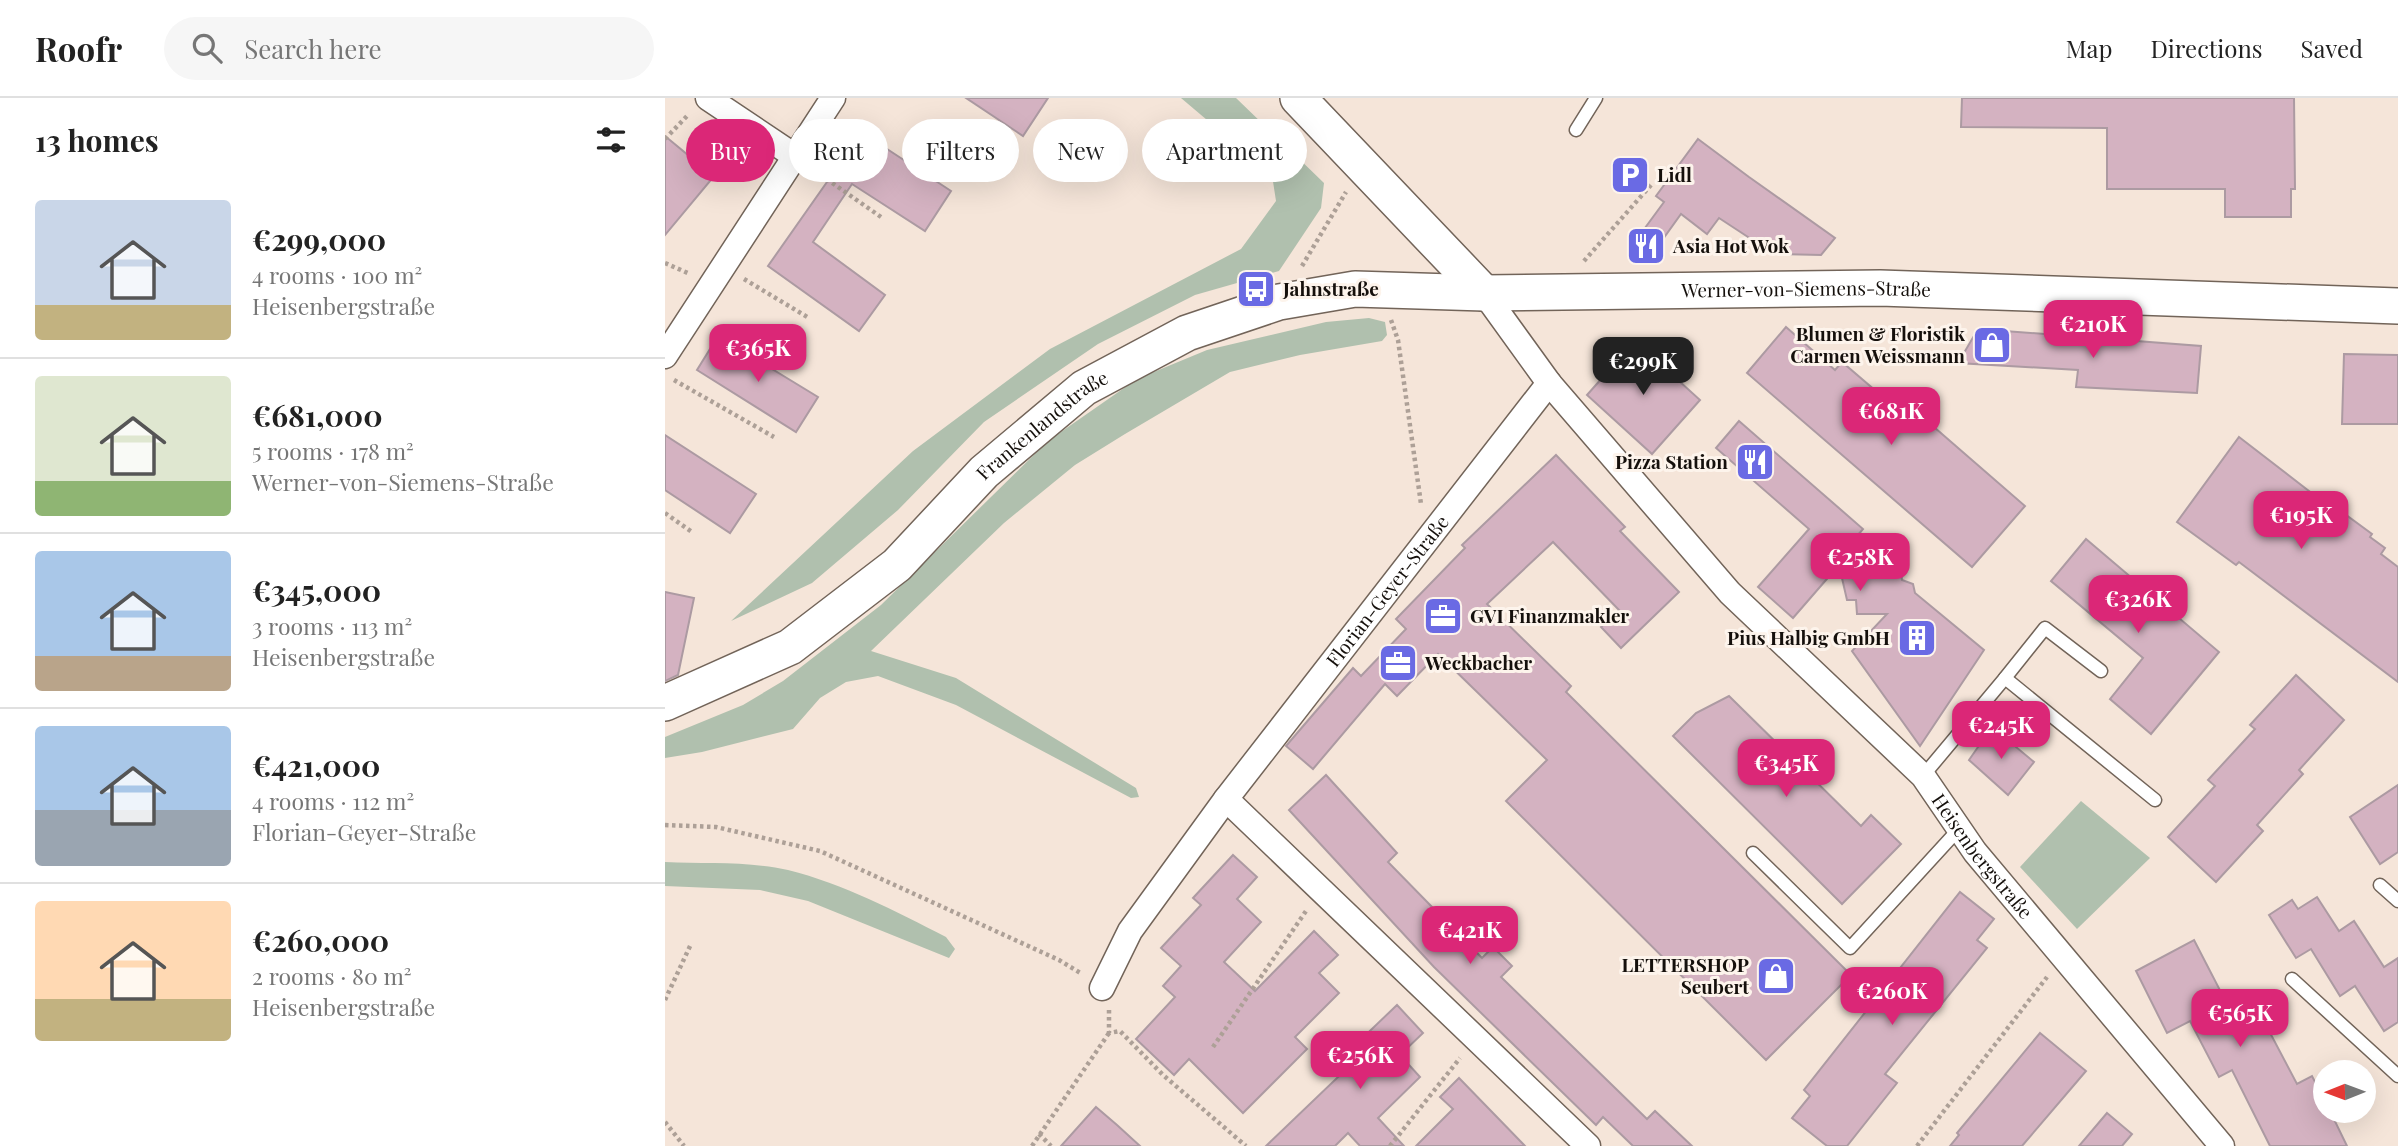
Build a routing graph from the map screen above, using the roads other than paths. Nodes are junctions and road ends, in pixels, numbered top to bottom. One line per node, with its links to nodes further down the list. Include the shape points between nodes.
1 (833, 98): 5 (street)
2 (1298, 98): 9 (street)
3 (1596, 98): 6 (lane)
4 (702, 102): 7 (street)
5 (820, 119)
6 (1576, 130)
7 (789, 153)
8 (789, 168): 11 (street)
9 (1484, 293): 10 (street, Werner-von-Siemens-Straße, via 1880,289); 12 (street, Heisenbergstraße); 15 (street, Frankenlandstraße, via 1355,289 1279,302 1187,333 1084,388 984,472 897,565 790,647)
10 (2398, 306)
11 (665, 356)
12 (1549, 383): 16 (street, Heisenbergstraße, via 1730,593); 17 (street, Florian-Geyer-Straße)
13 (2101, 671): 14 (lane, via 2045,628)
14 (2005, 678): 16 (lane); 18 (lane)
15 (665, 703)
16 (1923, 776): 19 (street, Heisenbergstraße)
17 (1226, 799): 24 (street, Florian-Geyer-Straße, via 1130,931); 26 (street)
18 (2155, 800)
19 (1958, 830): 20 (lane, via 1850,948); 27 (street, Heisenbergstraße)
20 (1753, 853)
21 (2380, 886): 22 (lane)
22 (2398, 901)
23 (2293, 979): 25 (lane)
24 (1102, 988)
25 (2398, 1076)
26 (1588, 1146)
27 (2222, 1146)

